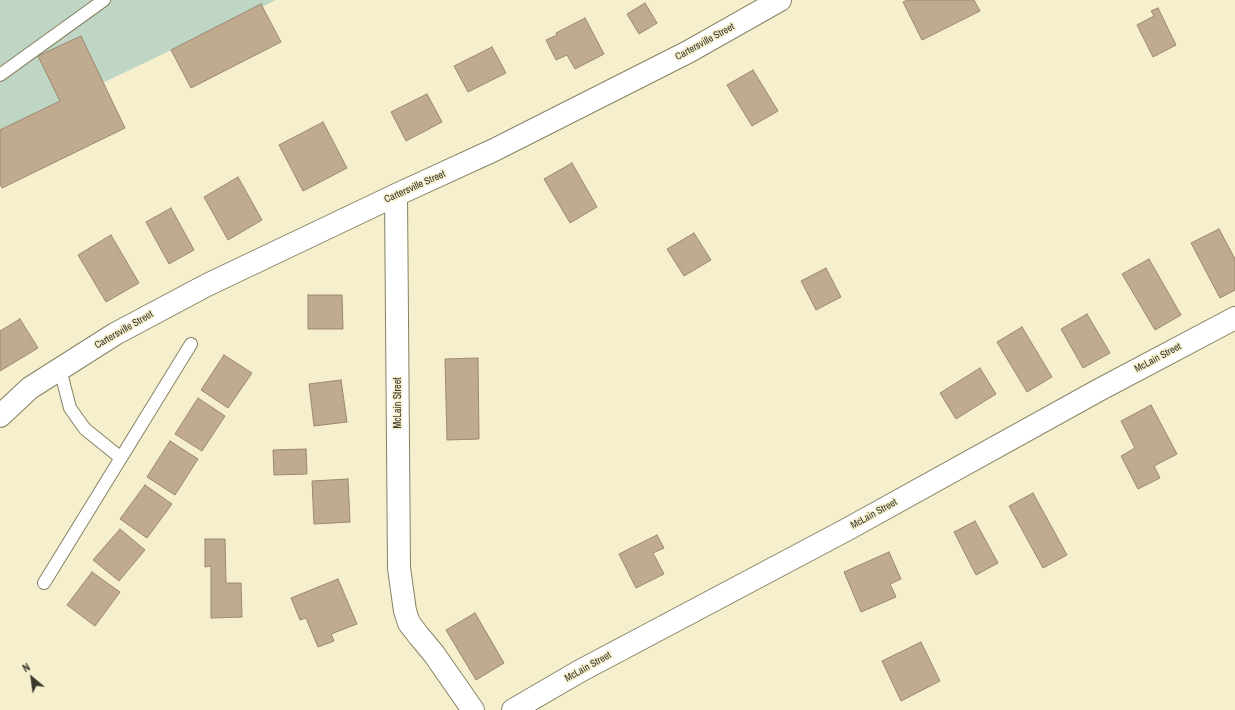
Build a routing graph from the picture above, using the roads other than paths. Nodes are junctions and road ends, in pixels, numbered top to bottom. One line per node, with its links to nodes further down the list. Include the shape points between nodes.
1 (104, 0): 3 (lane)
2 (780, 0): 4 (street, Cartersville Street, via 688,52 472,161)
3 (0, 75)
4 (396, 195): 7 (street, Cartersville Street, via 207,285 115,334); 11 (street, McLain Street, via 399,568 405,611 410,623)
5 (1235, 318): 12 (street, McLain Street, via 846,530 580,671)
6 (191, 344): 9 (lane)
7 (55, 372): 8 (street, Cartersville Street, via 30,388); 9 (lane, via 70,408 85,429)
8 (0, 416)
9 (120, 458): 10 (lane)
10 (44, 583)
11 (473, 710)
12 (513, 710)

